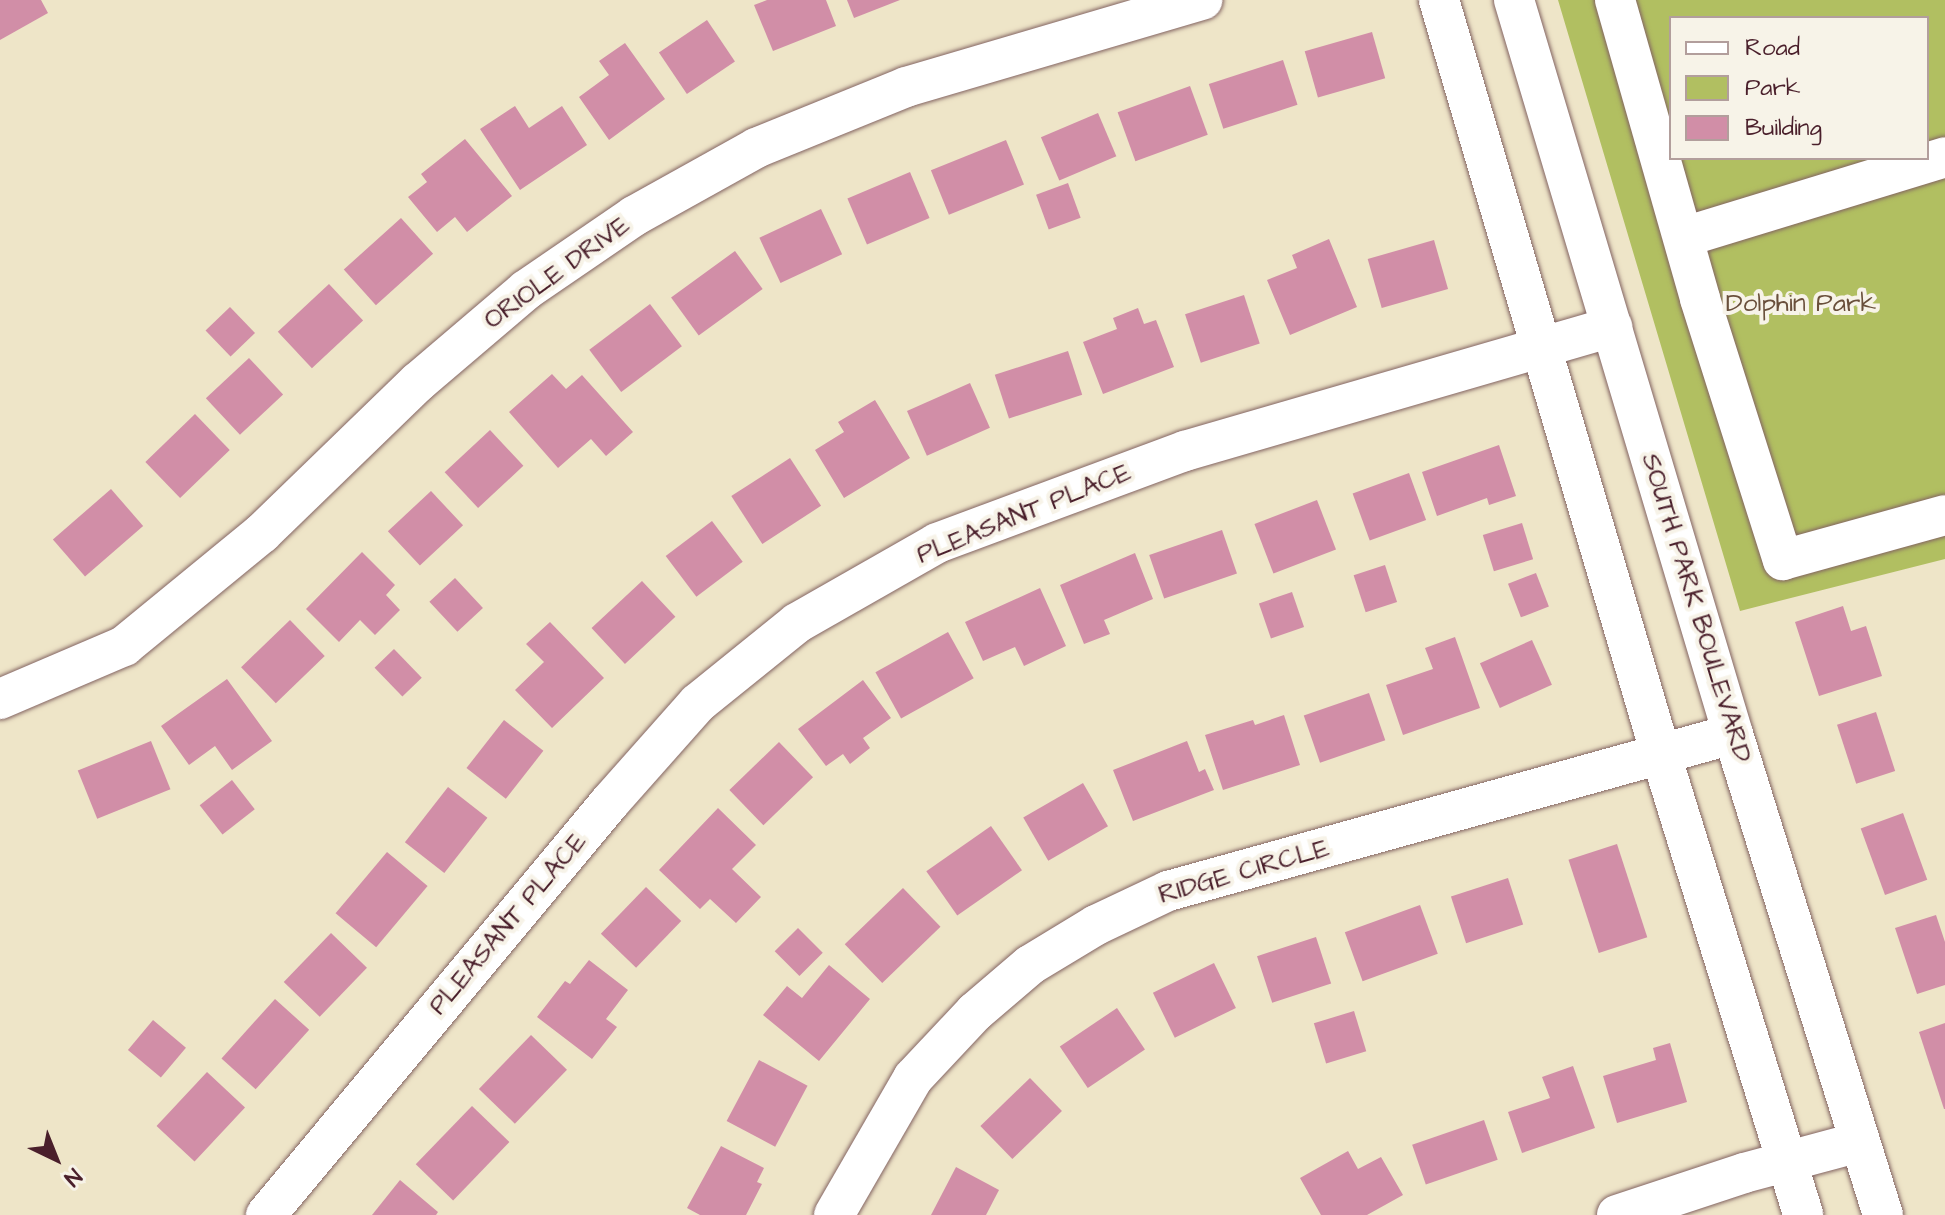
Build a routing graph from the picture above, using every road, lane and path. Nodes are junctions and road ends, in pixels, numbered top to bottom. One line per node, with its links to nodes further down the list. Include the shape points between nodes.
1 (1202, 0): 10 (street, ORIOLE DRIVE, via 906,87 756,148 634,216 526,290 418,382 262,533 124,646)
2 (1439, 0): 8 (street)
3 (1514, 0): 7 (street, SOUTH PARK BOULEVARD)
4 (1615, 0): 6 (street)
5 (1945, 157): 6 (street)
6 (1684, 237): 9 (street, via 1783,560)
7 (1612, 327): 8 (street, PLEASANT PLACE); 11 (street, SOUTH PARK BOULEVARD)
8 (1541, 348): 12 (street); 15 (street, PLEASANT PLACE, via 1185,451 937,543 797,623 698,703)
9 (1945, 515)
10 (0, 699)
11 (1733, 734): 12 (street, RIDGE CIRCLE); 13 (street, SOUTH PARK BOULEVARD)
12 (1661, 755): 14 (street); 16 (street, RIDGE CIRCLE, via 1168,891 1096,925 1030,965 975,1012 913,1078)
13 (1860, 1142): 14 (street); 19 (street, SOUTH PARK BOULEVARD)
14 (1787, 1162): 17 (street); 18 (street)
15 (266, 1215)
16 (834, 1215)
17 (1617, 1215)
18 (1803, 1215)
19 (1883, 1215)

